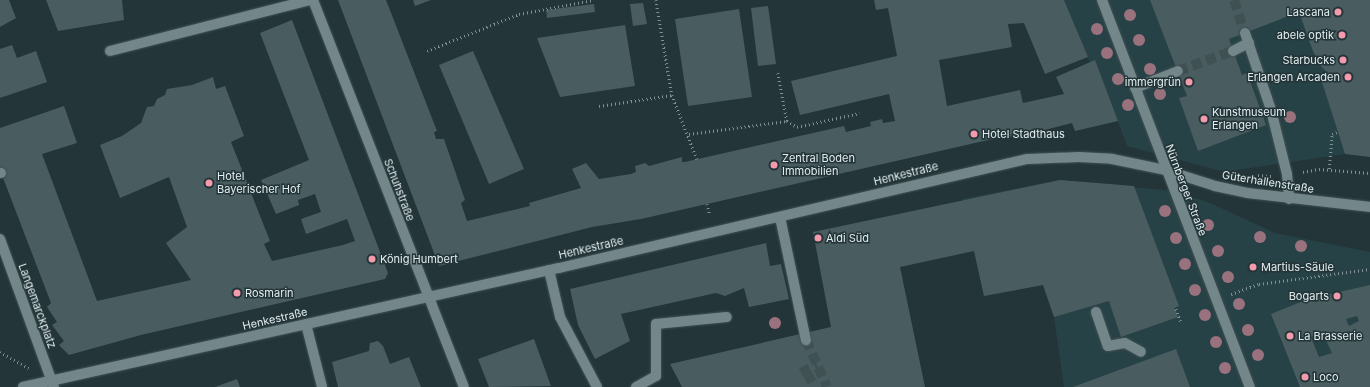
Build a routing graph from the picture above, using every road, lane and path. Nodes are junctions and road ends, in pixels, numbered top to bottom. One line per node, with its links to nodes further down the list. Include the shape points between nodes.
1 (310, 0): 8 (street)
2 (313, 0): 31 (street, Schuhstraße)
3 (593, 0): 9 (path, via 519,14)
4 (656, 0): 14 (path)
5 (1102, 0): 13 (street, Nürnberger Straße)
6 (1245, 33): 7 (street)
7 (1249, 44): 10 (street); 25 (street, via 1271,110 1287,174)
8 (110, 51)
9 (427, 51)
10 (1233, 51)
11 (1178, 71): 13 (street)
12 (778, 72): 17 (path)
13 (1135, 88): 22 (street, Nürnberger Straße)
14 (672, 94): 15 (path); 19 (path)
15 (599, 106)
16 (858, 113): 17 (path, via 796,127)
17 (787, 121): 19 (path)
18 (1338, 132): 21 (path, via 1332,134)
19 (689, 134): 20 (path)
20 (697, 159)
21 (1329, 169): 23 (path); 24 (path)
22 (1165, 170): 25 (street, Güterhallenstraße, via 1215,186); 27 (street, Henkestraße, via 1095,158 1028,159); 32 (street, Nürnberger Straße)
23 (1302, 173)
24 (1370, 173)
25 (1289, 199): 26 (street, Güterhallenstraße)
26 (1370, 207)
27 (780, 217): 30 (street, Henkestraße); 38 (street)
28 (0, 239): 41 (street, Langemarckplatz)
29 (1370, 269): 32 (path, via 1260,284)
30 (549, 270): 31 (street, Henkestraße); 45 (street, via 560,317)
31 (428, 297): 37 (street, Henkestraße); 44 (street, Schuhstraße)
32 (1216, 300): 47 (street, Nürnberger Straße)
33 (1176, 309): 36 (path)
34 (1096, 312): 40 (street, via 1108,346 1125,343)
35 (727, 317): 46 (street, via 656,324 656,376)
36 (1181, 322)
37 (306, 324): 41 (street, Henkestraße); 43 (street)
38 (806, 340)
39 (0, 352): 41 (path)
40 (1141, 352)
41 (53, 384): 42 (street, Henkestraße)
42 (23, 387)
43 (322, 387)
44 (464, 387)
45 (597, 387)
46 (636, 387)
47 (1250, 387)

